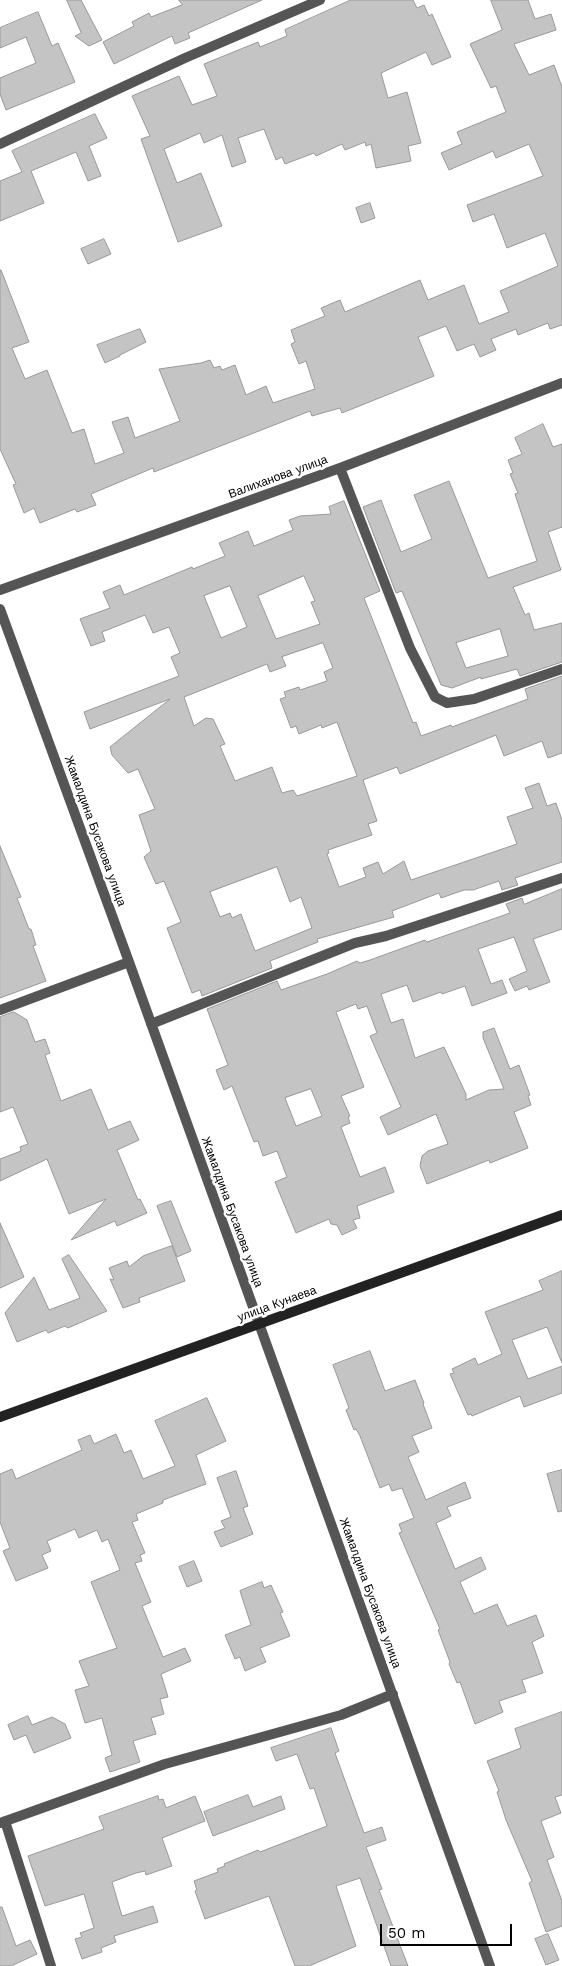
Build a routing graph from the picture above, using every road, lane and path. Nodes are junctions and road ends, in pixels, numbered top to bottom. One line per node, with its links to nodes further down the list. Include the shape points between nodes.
1 (320, 0): 2 (street, via 185,58)
2 (0, 144)
3 (562, 384): 4 (street, Валиханова улица)
4 (340, 468): 5 (street, Валиханова улица); 7 (street, via 410,648 435,697 446,702 474,699)
5 (0, 590)
6 (0, 609): 9 (street, Жамалдина Бусакова улица)
7 (562, 669)
8 (562, 878): 11 (street, via 386,936 355,943)
9 (129, 962): 10 (street); 11 (street, Жамалдина Бусакова улица)
10 (0, 1010)
11 (151, 1024): 13 (street, Жамалдина Бусакова улица)
12 (562, 1215): 13 (main road, улица Кунаева)
13 (259, 1324): 14 (main road, улица Кунаева); 15 (street, Жамалдина Бусакова улица)
14 (0, 1417)
15 (393, 1694): 16 (street, via 341,1715 165,1764); 18 (street, Жамалдина Бусакова улица)
16 (3, 1822): 17 (street)
17 (51, 1966)
18 (490, 1966)

